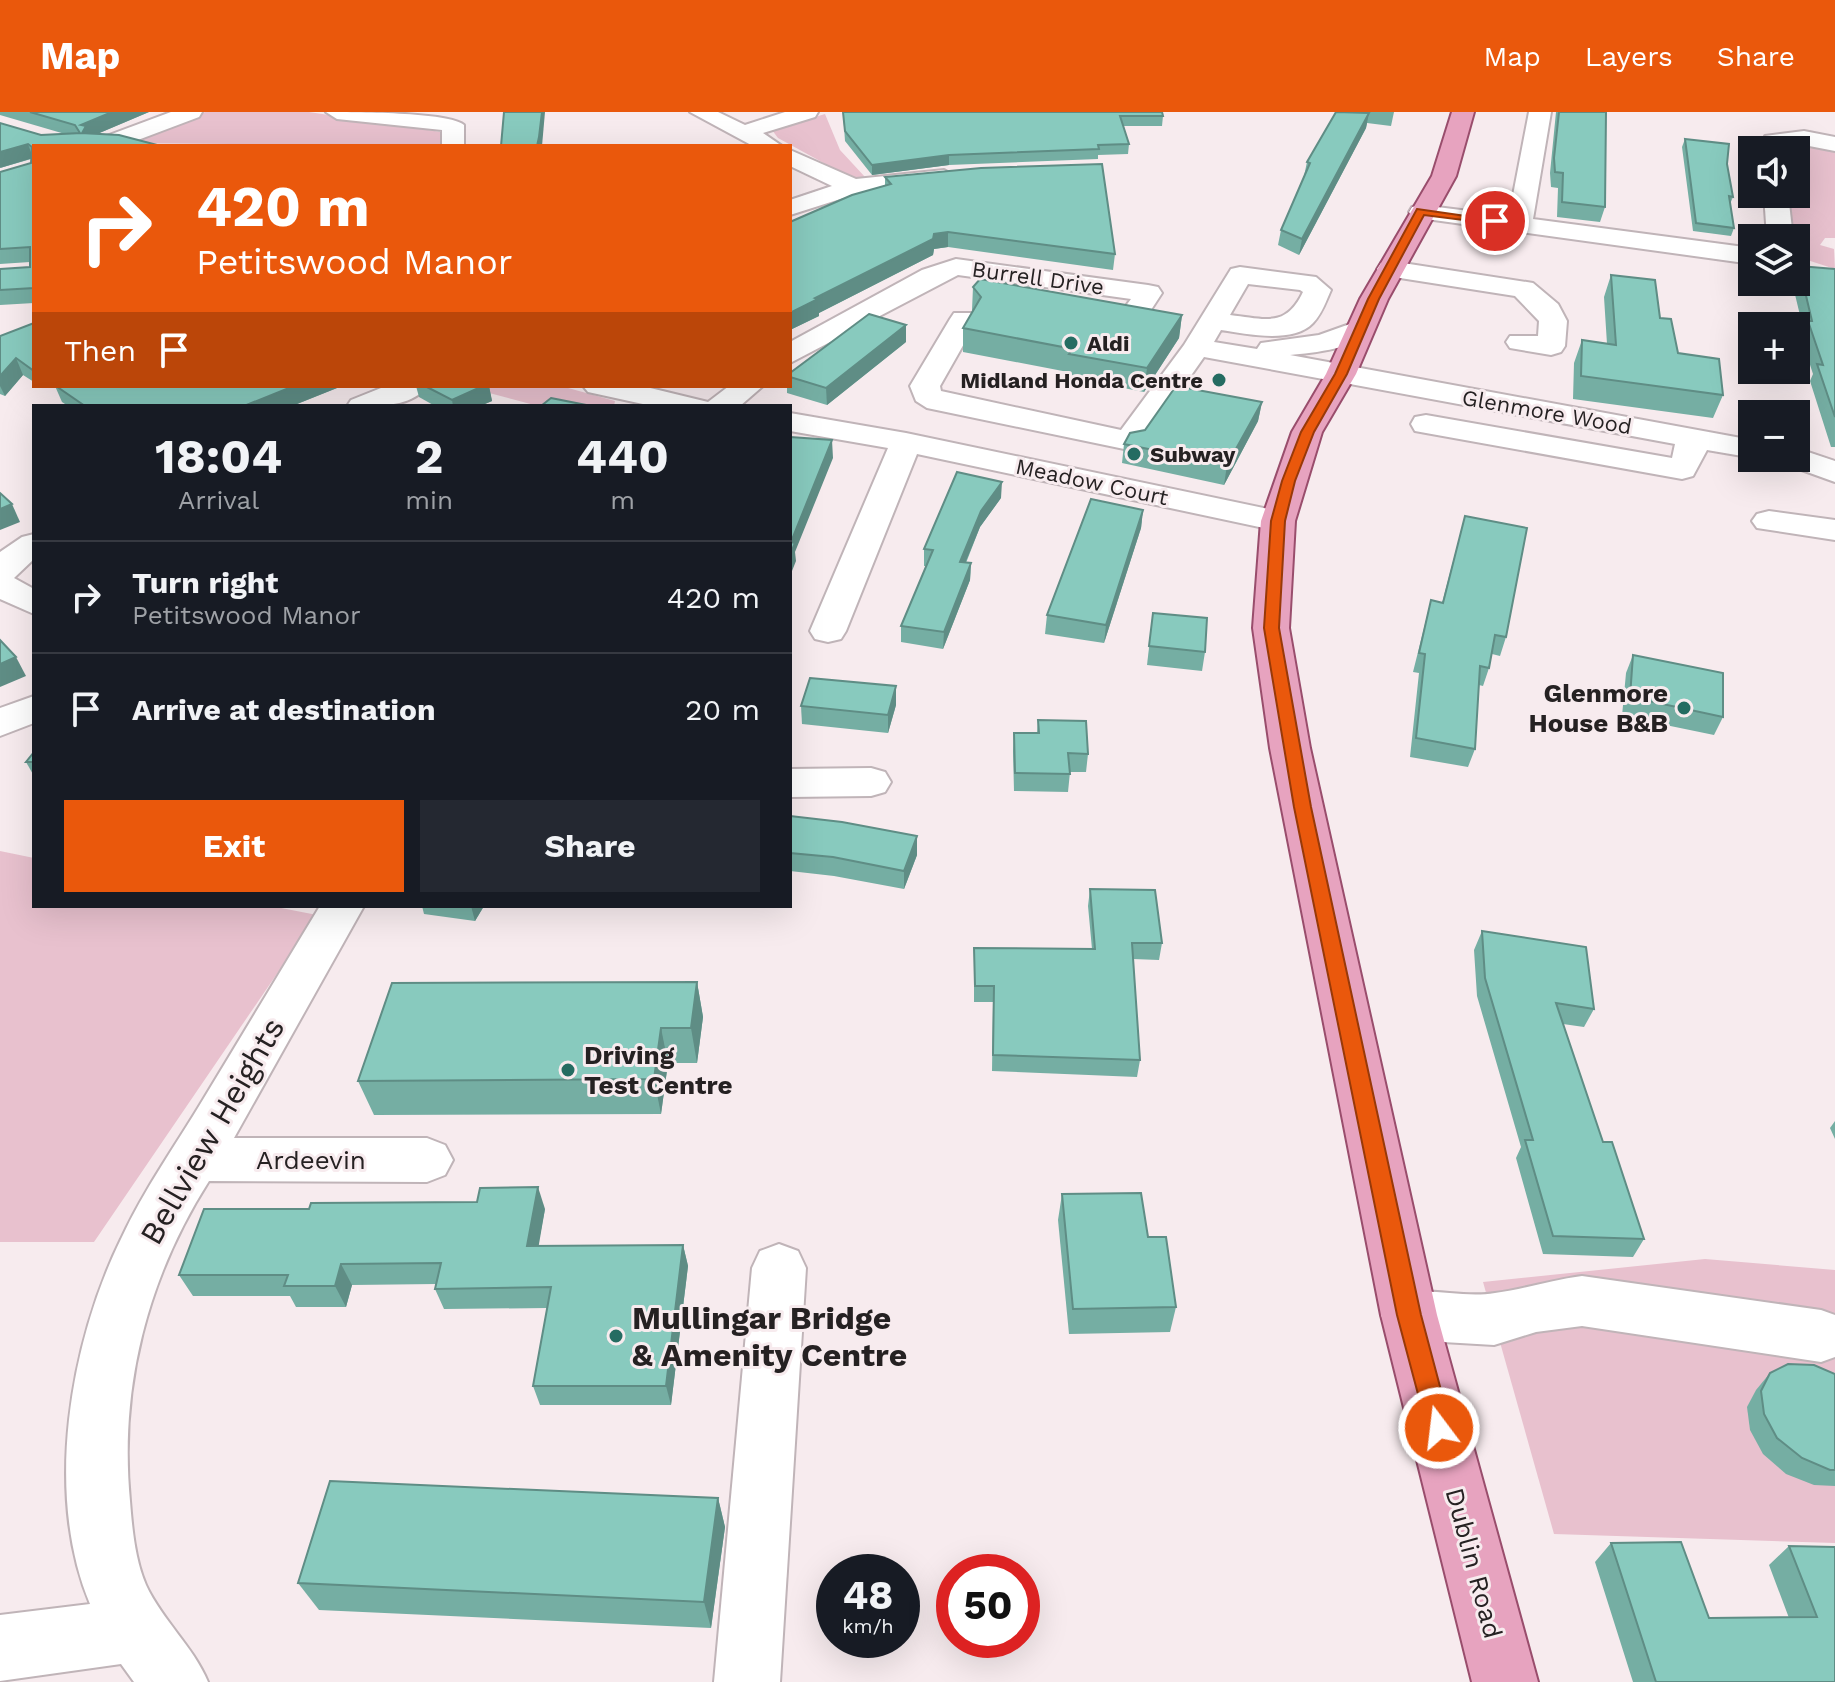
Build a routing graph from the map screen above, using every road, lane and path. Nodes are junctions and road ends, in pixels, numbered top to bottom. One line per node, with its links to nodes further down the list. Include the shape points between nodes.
1 (191, 112): 10 (street)
2 (337, 112): 7 (street)
3 (701, 112): 8 (street)
4 (807, 112): 8 (street)
5 (1463, 112): 17 (main road, Dublin Road, via 1444,176)
6 (1540, 112): 18 (street)
7 (458, 128)
8 (745, 132): 11 (street)
9 (1810, 139): 12 (street)
10 (106, 144)
11 (767, 144)
12 (1835, 144)
13 (792, 158): 15 (street)
14 (971, 174): 15 (street)
15 (853, 187): 16 (street)
16 (792, 207)
17 (1421, 212): 18 (street); 20 (main road, Dublin Road)
18 (1520, 224): 19 (street)
19 (1738, 254)
20 (1390, 269): 24 (main road, Dublin Road); 25 (street, via 1523,289 1553,321 1551,346)
21 (1139, 307): 27 (street, Burrell Drive, via 1148,293 956,267)
22 (964, 319): 34 (street, via 925,386 927,395 938,402 1129,441)
23 (1213, 321): 26 (street)
24 (1361, 328): 28 (street, via 1324,343); 29 (main road, Dublin Road)
25 (1520, 342)
26 (1197, 347): 28 (street, Glenmore Wood); 34 (street)
27 (792, 353)
28 (1234, 354): 29 (street, Glenmore Wood)
29 (1341, 374): 40 (street, Glenmore Wood); 45 (main road, Dublin Road, via 1307,432)
30 (1267, 384): 34 (street, via 1228,377 1198,379)
31 (407, 388): 36 (street)
32 (604, 388): 35 (street)
33 (745, 388): 37 (street)
34 (1178, 388)
35 (651, 403)
36 (367, 404)
37 (724, 404)
38 (792, 422): 41 (street, Meadow Court)
39 (1426, 424): 40 (street, via 1682,469)
40 (1691, 439): 42 (street, Glenmore Wood)
41 (906, 442): 45 (street, Meadow Court); 52 (street)
42 (1738, 447)
43 (1810, 462): 44 (street)
44 (1835, 472)
45 (1278, 521): 61 (main road, Dublin Road, via 1271,628 1290,748)
46 (1769, 521): 47 (street)
47 (1835, 530)
48 (32, 545): 49 (street)
49 (0, 572)
50 (0, 585): 51 (street)
51 (32, 602)
52 (828, 631)
53 (32, 709): 54 (street)
54 (0, 723)
55 (871, 782): 56 (street)
56 (792, 783)
57 (341, 908): 58 (street, Bellview Heights)
58 (195, 1159): 59 (street, Ardeevin); 63 (street, Bellview Heights, via 171,1191 127,1286 97,1413 97,1499 112,1580)
59 (427, 1160)
60 (779, 1268): 66 (street)
61 (1409, 1315): 62 (street, via 1494,1319 1582,1301); 67 (main road, Dublin Road)
62 (1821, 1336)
63 (135, 1630): 64 (street); 65 (street, Bellview Heights)
64 (0, 1648)
65 (175, 1682)
66 (747, 1682)
67 (1505, 1682)

